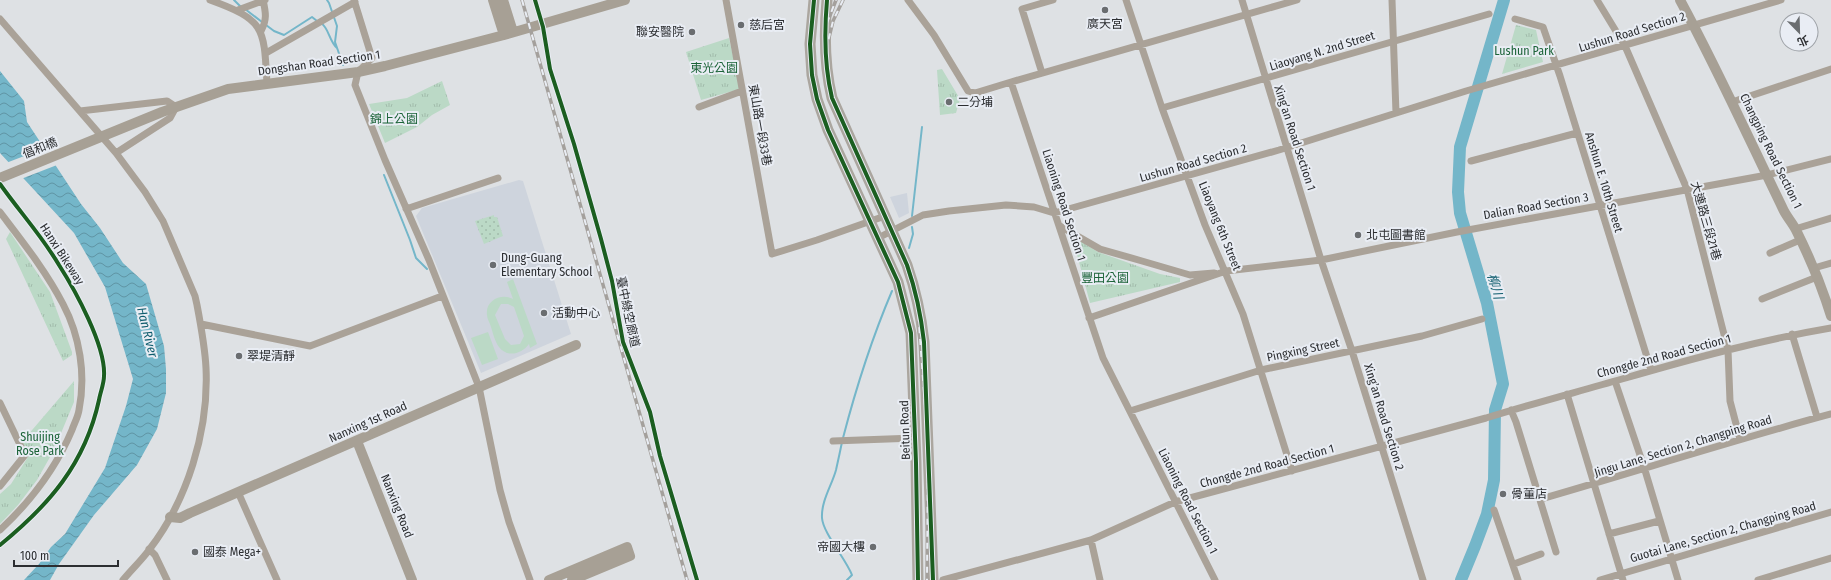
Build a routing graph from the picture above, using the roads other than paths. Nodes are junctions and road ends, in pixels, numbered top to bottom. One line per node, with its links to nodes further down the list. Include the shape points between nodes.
1 (210, 0): 19 (street)
2 (264, 0): 19 (street); 25 (street, via 266,22)
3 (493, 0): 26 (street)
4 (503, 0): 26 (street)
5 (625, 0): 26 (street, Dongshan Road Section 1)
6 (726, 0): 38 (street, 東山路一段33巷)
7 (814, 0): 63 (main road, via 810,44 817,99 828,130)
8 (827, 0): 61 (main road, via 825,47 832,98)
9 (908, 0): 36 (street, via 934,35 968,91 975,93)
10 (1053, 0): 34 (street, via 1022,9)
11 (1126, 0): 28 (street, Liaoyang 6th Street)
12 (1242, 0): 20 (street, Xing’an Road Section 1)
13 (1297, 0): 20 (street)
14 (1392, 0): 27 (street)
15 (1597, 0): 29 (street, 大連路三段21巷)
16 (1680, 0): 24 (street, Changping Road Section 1)
17 (1781, 0): 24 (street, Lushun Road Section 2)
18 (354, 1): 30 (street); 33 (street, via 372,58)
19 (238, 10): 25 (street)
20 (1247, 14): 28 (street); 35 (street, Xing’an Road Section 1)
21 (1489, 14): 27 (street, Liaoyang N. 2nd Street)
22 (1515, 18): 31 (street, Anshun E. 10th Street, via 1543,27)
23 (0, 19): 43 (street)
24 (1694, 25): 29 (street, Lushun Road Section 2); 39 (street, Changping Road Section 1)
25 (261, 31): 30 (street)
26 (509, 33): 33 (street, Dongshan Road Section 1)
27 (1394, 41): 35 (street, Liaoyang N. 2nd Street); 44 (street)
28 (1142, 45): 34 (street); 42 (street, Liaoyang 6th Street)
29 (1625, 46): 31 (street, Lushun Road Section 2); 56 (street, 大連路三段21巷)
30 (266, 53): 37 (street)
31 (1556, 66): 44 (street, Lushun Road Section 2); 45 (street, Anshun E. 10th Street)
32 (1831, 69): 39 (street)
33 (358, 72): 37 (street, Dongshan Road Section 1); 58 (street, via 355,85)
34 (1042, 72): 36 (street)
35 (1265, 80): 42 (street, Liaoyang N. 2nd Street); 48 (street, Xing’an Road Section 1)
36 (1011, 82): 60 (street, Liaoning Road Section 1)
37 (268, 84): 40 (street, Dongshan Road Section 1, via 228,89)
38 (742, 91): 41 (street); 63 (street, 東山路一段33巷, via 772,254)
39 (1732, 102): 52 (street, Changping Road Section 1)
40 (176, 107): 43 (street, via 167,101); 46 (street, Dongshan Road Section 1); 49 (street, via 170,118)
41 (699, 107)
42 (1162, 108): 53 (street, Liaoyang 6th Street)
43 (80, 111): 46 (street)
44 (1396, 113): 48 (street, Lushun Road Section 2)
45 (1577, 133): 51 (street); 57 (street, Anshun E. 10th Street)
46 (103, 137): 47 (street, Dongshan Road Section 1); 49 (street)
47 (90, 142): 54 (street, 倡和橋)
48 (1286, 148): 53 (street, Lushun Road Section 2); 70 (street, Xing’an Road Section 1)
49 (116, 153): 79 (street, via 163,221 195,296)
50 (1831, 159): 52 (street, Dalian Road Section 3)
51 (1471, 161)
52 (1767, 175): 56 (street, Dalian Road Section 3); 65 (street, Changping Road Section 1)
53 (1188, 176): 60 (street, Lushun Road Section 2); 72 (street, Liaoyang 6th Street, via 1205,225)
54 (0, 178)
55 (498, 178): 58 (street)
56 (1687, 189): 57 (street, Dalian Road Section 3); 83 (street, 大連路三段21巷)
57 (1600, 206): 70 (street, Dalian Road Section 3, via 1474,228); 86 (street, Anshun E. 10th Street)
58 (406, 209): 74 (street)
59 (0, 212): 111 (street, via 46,276 63,305 74,333 83,376 79,412 68,439 34,494)
60 (1054, 213): 64 (street, Liaoning Road Section 1); 66 (street, via 1034,207 1006,205 923,215)
61 (885, 216): 63 (street); 66 (main road)
62 (1831, 218): 65 (street)
63 (871, 222): 67 (main road)
64 (1060, 226): 72 (street, via 1100,249 1190,275); 77 (street, Liaoning Road Section 1)
65 (1795, 229): 68 (street, Changping Road Section 1)
66 (892, 232): 67 (street); 129 (main road, Beitun Road, via 907,265 919,304 924,342)
67 (878, 238): 95 (main road, Beitun Road, via 898,282 911,333)
68 (1800, 240): 69 (street); 73 (street, Changping Road Section 1)
69 (1770, 253)
70 (1321, 260): 72 (street); 84 (street, Xing’an Road Section 2)
71 (1831, 263): 73 (street)
72 (1226, 272): 77 (street); 85 (street, Liaoyang 6th Street)
73 (1816, 272): 75 (street); 76 (street, Changping Road Section 1)
74 (442, 296): 79 (street, via 310,346); 88 (street)
75 (1762, 299)
76 (1831, 316)
77 (1089, 318): 91 (street, Liaoning Road Section 1, via 1103,358)
78 (1482, 319): 84 (street, Pingxing Street, via 1422,336)
79 (201, 324): 109 (street, via 206,401 191,469)
80 (1831, 328): 81 (street, Chongde 2nd Road Section 1)
81 (1792, 334): 83 (street, Chongde 2nd Road Section 1); 94 (street)
82 (576, 345): 88 (street, Nanxing 1st Road)
83 (1728, 350): 86 (street, Chongde 2nd Road Section 1); 96 (street, 大連路三段21巷, via 1730,401)
84 (1352, 351): 85 (street, Pingxing Street); 99 (street, Xing’an Road Section 2)
85 (1261, 370): 91 (street, Pingxing Street); 101 (street, Liaoyang 6th Street)
86 (1651, 370): 87 (street, Chongde 2nd Road Section 1)
87 (1615, 381): 89 (street, Chongde 2nd Road Section 1); 100 (street)
88 (479, 387): 97 (street, Nanxing 1st Road); 125 (street, via 500,490)
89 (1567, 394): 92 (street, Chongde 2nd Road Section 1); 102 (street)
90 (0, 403): 103 (street, via 25,455)
91 (1130, 411): 106 (street, Liaoning Road Section 1)
92 (1508, 411): 99 (street, Chongde 2nd Road Section 1); 105 (street, via 1516,422)
93 (1831, 414): 94 (street, Jingu Lane, Section 2, Changping Road)
94 (1817, 418): 96 (street, Jingu Lane, Section 2, Changping Road)
95 (915, 438): 98 (street); 128 (main road, Beitun Road)
96 (1740, 439): 100 (street, Jingu Lane, Section 2, Changping Road)
97 (357, 440): 104 (street, Nanxing 1st Road); 124 (street, Nanxing Road)
98 (835, 441)
99 (1381, 447): 101 (street, Chongde 2nd Road Section 1); 133 (street, Xing’an Road Section 2)
100 (1644, 468): 102 (street, Jingu Lane, Section 2, Changping Road); 110 (street)
101 (1292, 471): 106 (street, Chongde 2nd Road Section 1)
102 (1594, 484): 105 (street, Jingu Lane, Section 2, Changping Road); 112 (street)
103 (0, 486)
104 (238, 492): 109 (street, Nanxing 1st Road, via 180,518); 123 (street)
105 (1541, 499): 115 (street)
106 (1175, 502): 113 (street, Chongde 2nd Road Section 1); 132 (street, Liaoning Road Section 1)
107 (1494, 510): 119 (street)
108 (1831, 512): 118 (street, Guotai Lane, Section 2, Changping Road)
109 (170, 517): 114 (street)
110 (1659, 521): 112 (street); 118 (street)
111 (0, 530)
112 (1609, 534): 120 (street)
113 (1091, 540): 130 (street, Chongde 2nd Road Section 1); 131 (street)
114 (149, 550): 121 (street); 122 (street, via 155,555)
115 (1556, 552)
116 (1541, 554): 119 (street)
117 (1831, 558): 137 (street)
118 (1671, 559): 120 (street, Guotai Lane, Section 2, Changping Road); 136 (street)
119 (1514, 564): 134 (street)
120 (1622, 577): 135 (street, Guotai Lane, Section 2, Changping Road)
121 (123, 580)
122 (168, 580)
123 (277, 580)
124 (412, 580)
125 (530, 580)
126 (550, 580): 127 (street, via 627,547 630,556)
127 (572, 580)
128 (918, 580)
129 (932, 580)
130 (943, 580)
131 (1100, 580)
132 (1215, 580)
133 (1423, 580)
134 (1518, 580)
135 (1600, 580)
136 (1678, 580)
137 (1758, 580)

